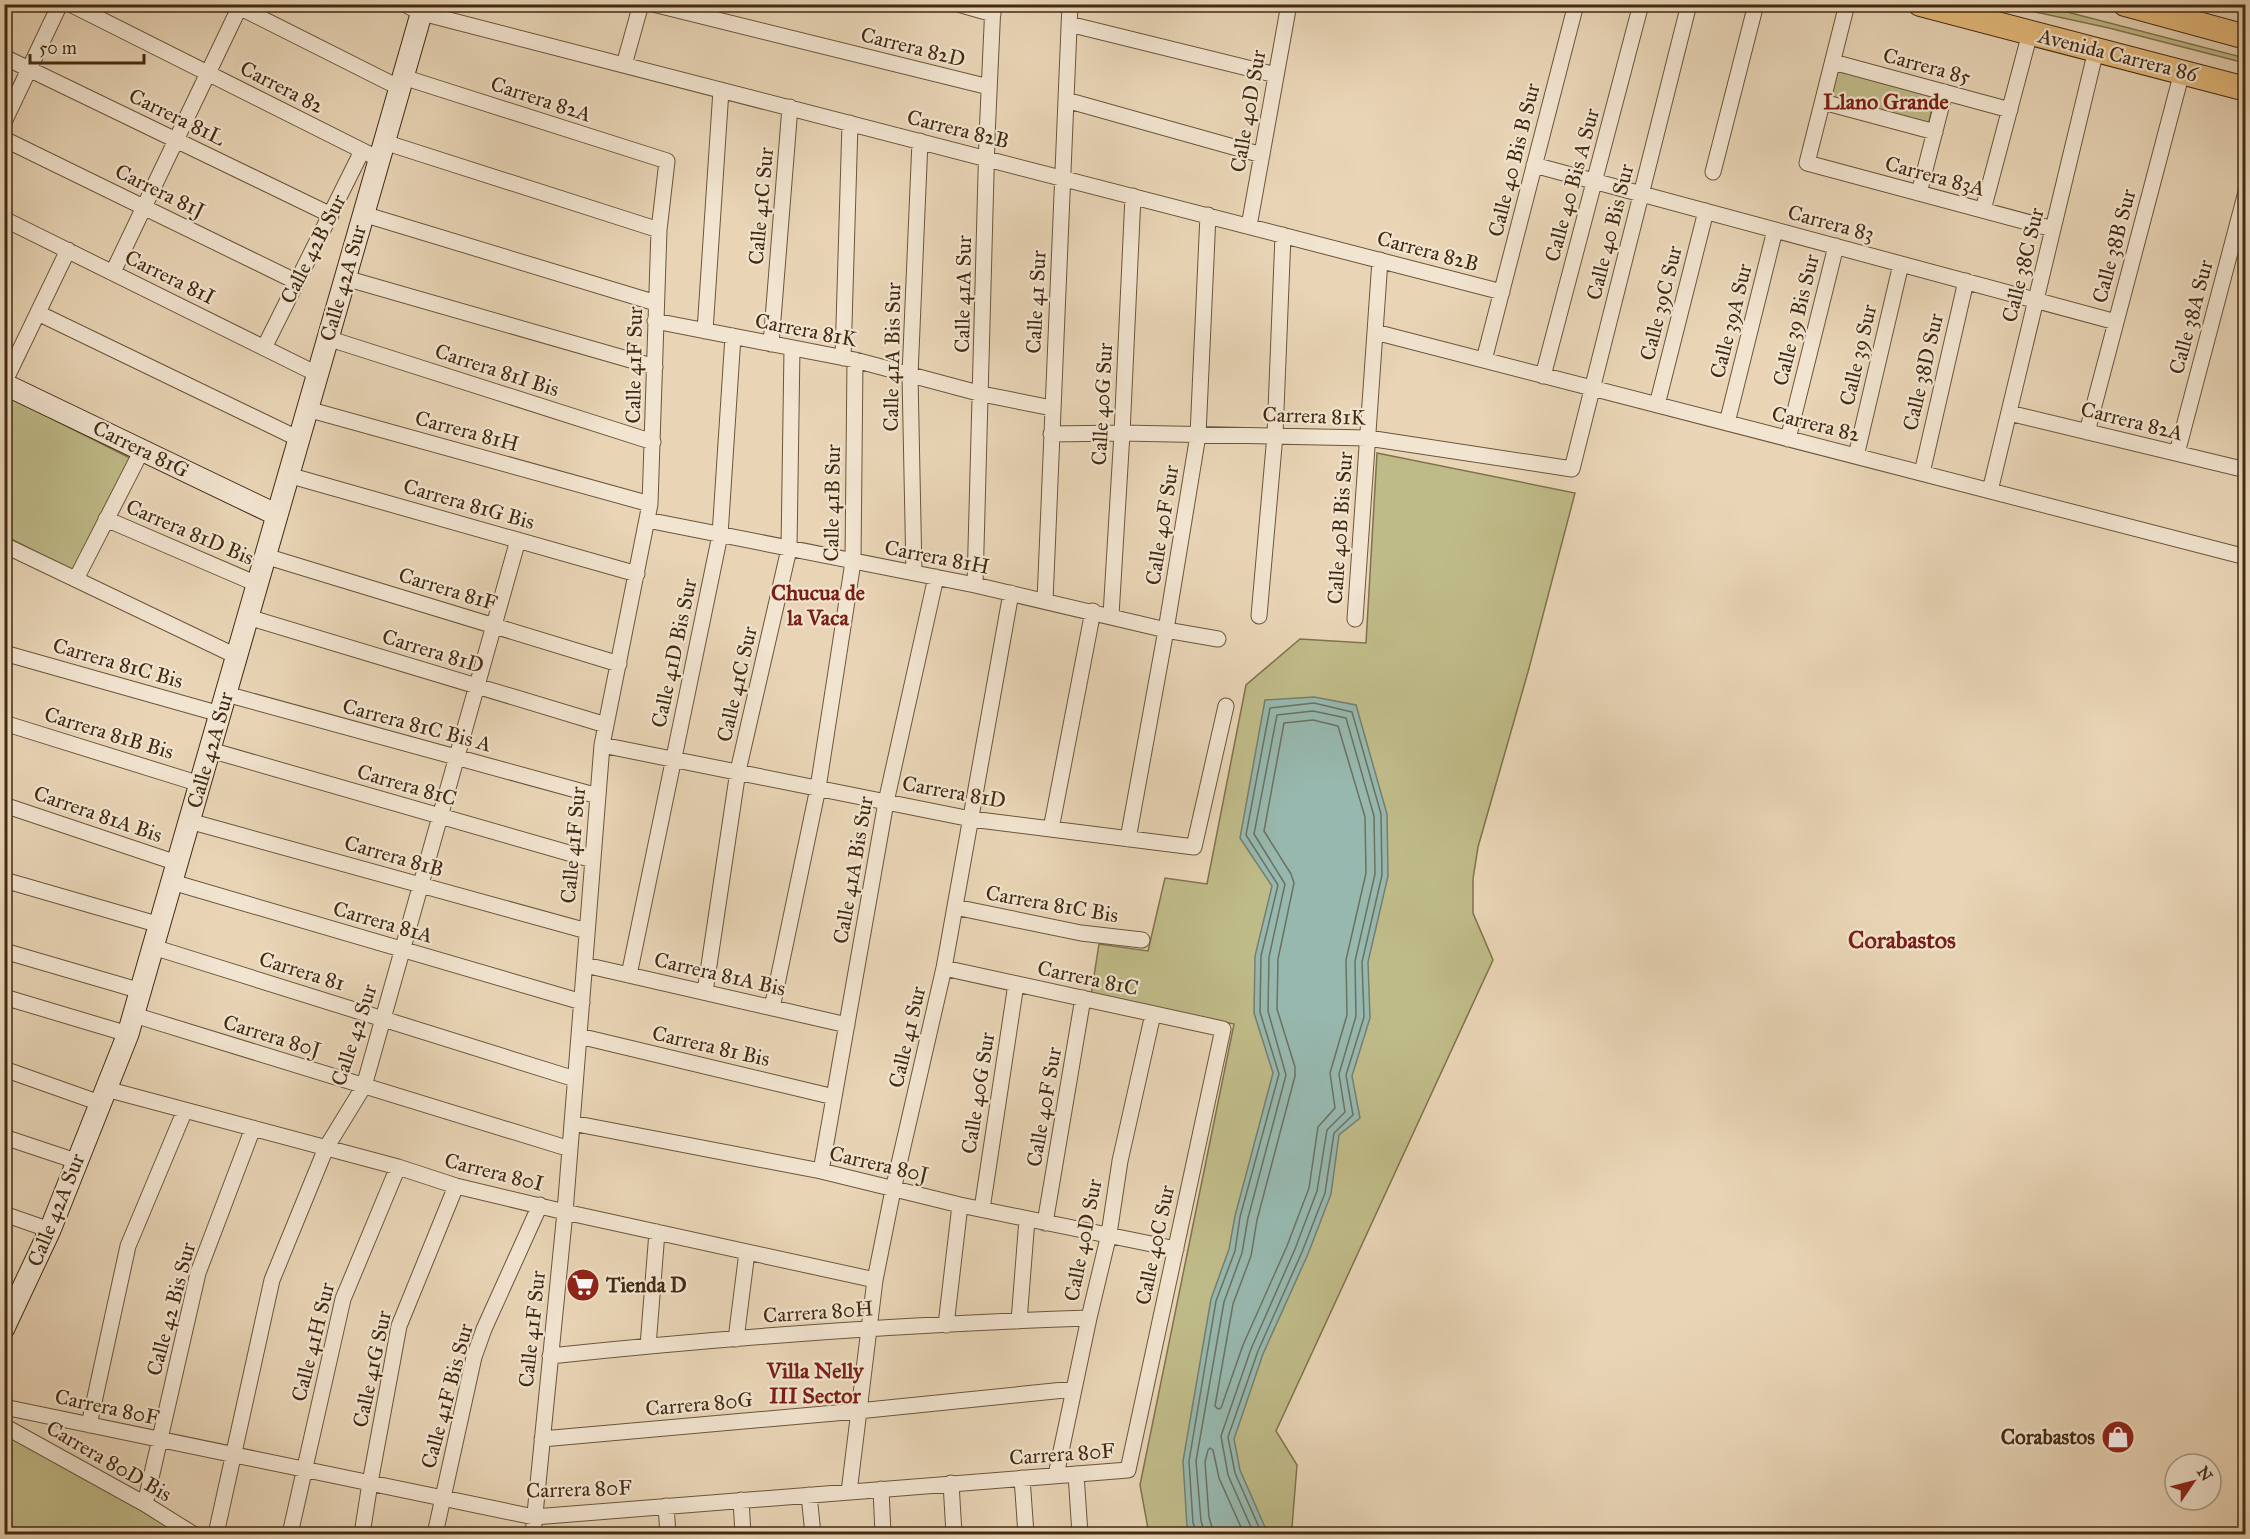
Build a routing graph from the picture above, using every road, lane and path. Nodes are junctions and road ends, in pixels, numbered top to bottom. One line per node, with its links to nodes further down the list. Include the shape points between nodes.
1 (60, 4): 25 (street)
2 (70, 4): 27 (street, Carrera 82)
3 (641, 4): 24 (street)
4 (653, 4): 30 (street, Carrera 82D)
5 (958, 4): 17 (street)
6 (1070, 4): 18 (street, Calle 41 Sur)
7 (1576, 4): 48 (street, Calle 40 Bis B Sur)
8 (1641, 4): 51 (street, Calle 40 Bis A Sur)
9 (1689, 4): 54 (street, Calle 40 Bis Sur)
10 (1756, 4): 49 (street)
11 (1847, 4): 23 (street)
12 (1920, 4): 19 (main road, Avenida Carrera 86)
13 (1285, 5): 28 (street, Calle 40D Sur)
14 (2132, 5): 20 (main road)
15 (238, 6): 27 (street); 29 (street, Carrera 82A)
16 (416, 7): 24 (street, Carrera 82B); 29 (street, Calle 42B Sur)
17 (993, 9): 30 (street, Calle 41A Sur)
18 (1069, 24): 28 (street); 34 (street, Calle 41 Sur)
19 (2030, 33): 21 (main road, Avenida Carrera 86); 37 (street)
20 (2246, 36)
21 (2096, 50): 26 (main road, Avenida Carrera 86); 64 (street, Calle 38C Sur)
22 (4, 57): 25 (street, Carrera 81L)
23 (1833, 62): 33 (street, Carrera 85); 35 (street)
24 (624, 65): 32 (street, Carrera 82B)
25 (31, 70): 38 (street); 42 (street, Carrera 81L)
26 (2182, 72): 31 (main road, Avenida Carrera 86); 81 (street, Calle 38B Sur)
27 (208, 74): 42 (street); 44 (street, Carrera 82)
28 (1276, 75): 45 (street, Calle 40D Sur)
29 (401, 82): 44 (street, Calle 42B Sur); 47 (street, Carrera 82A)
30 (990, 87): 46 (street, Calle 41A Sur)
31 (2246, 89)
32 (721, 90): 36 (street, Carrera 82B); 82 (street)
33 (1945, 92): 37 (street, Carrera 85); 40 (street)
34 (1066, 100): 45 (street); 50 (street, Calle 41 Sur)
35 (1823, 102): 40 (street, Carrera 83A); 53 (street, Carrera 83A, via 1807,163)
36 (790, 107): 39 (street, Carrera 82B); 86 (street, Calle 41C Sur)
37 (2010, 110): 57 (street)
38 (4, 122)
39 (850, 123): 43 (street, Carrera 82B); 89 (street, Calle 41B Sur)
40 (1935, 132): 53 (street)
41 (4, 139): 56 (street, Carrera 81J)
42 (177, 141): 56 (street); 60 (street, Carrera 81L)
43 (920, 141): 46 (street, Carrera 82B); 93 (street, Calle 41A Bis Sur)
44 (375, 151): 59 (street, Calle 42A Sur); 60 (street, Calle 42B Sur); 65 (street, Carrera 82)
45 (1262, 155): 63 (street, Calle 40D Sur)
46 (987, 158): 50 (street, Carrera 82B); 97 (street, Calle 41A Sur)
47 (667, 161): 65 (street, Calle 41F Sur)
48 (1534, 165): 51 (street, Carrera 83); 76 (street, Calle 40 Bis B Sur)
49 (1713, 172)
50 (1063, 177): 55 (street, Carrera 82B); 99 (street, Calle 41 Sur)
51 (1594, 181): 54 (street, Carrera 83); 94 (street, Calle 40 Bis A Sur)
52 (2246, 192): 113 (street, Calle 38A Sur)
53 (1919, 193): 57 (street, Carrera 83A)
54 (1641, 194): 58 (street, Carrera 83); 96 (street, Calle 40 Bis Sur)
55 (1133, 196): 61 (street, Carrera 82B); 103 (street, Calle 40G Sur)
56 (144, 207): 72 (street); 75 (street, Carrera 81J)
57 (1983, 210): 64 (street, Carrera 83A)
58 (1706, 211): 66 (street, Carrera 83); 98 (street, Calle 39C Sur)
59 (363, 214): 73 (street, Calle 42A Sur); 78 (street)
60 (331, 215): 75 (street, Calle 42B Sur)
61 (1208, 215): 63 (street, Carrera 82B); 106 (street, Calle 40F Sur)
62 (6, 224): 69 (street, Carrera 81I)
63 (1249, 226): 67 (street, Carrera 82B)
64 (2053, 229): 77 (street, Calle 38C Sur)
65 (659, 230): 78 (street, Calle 41F Sur)
66 (1775, 230): 68 (street, Carrera 83); 102 (street, Calle 39A Sur)
67 (1282, 235): 70 (street, Carrera 82B); 107 (street)
68 (1836, 246): 71 (street, Carrera 83); 110 (street, Calle 39 Bis Sur)
69 (68, 250): 72 (street, Carrera 81I); 79 (street)
70 (1380, 260): 76 (street, Carrera 82B); 83 (street, Calle 40B Bis Sur)
71 (1901, 264): 74 (street, Carrera 83); 114 (street, Calle 39 Sur)
72 (112, 272): 87 (street, Carrera 81I)
73 (345, 278): 85 (street, Calle 42A Sur); 91 (street)
74 (1966, 281): 77 (street, Carrera 83); 117 (street, Calle 38D Sur)
75 (297, 282): 87 (street, Calle 42B Sur)
76 (1502, 292): 90 (street, Calle 40 Bis B Sur)
77 (2036, 300): 81 (street, Carrera 83); 101 (street, Calle 38C Sur)
78 (656, 303): 80 (street, Calle 41F Sur)
79 (38, 313): 95 (street); 109 (street)
80 (655, 321): 82 (street, Carrera 81K); 91 (street, Calle 41F Sur)
81 (2116, 322): 104 (street, Calle 38B Sur)
82 (705, 331): 84 (street, Carrera 81K)
83 (1375, 332): 90 (street, Carrera 82); 108 (street, Calle 40B Bis Sur)
84 (732, 336): 86 (street, Carrera 81K); 124 (street, Calle 41D Bis Sur)
85 (327, 339): 92 (street, Calle 42A Sur); 111 (street, Carrera 81I Bis)
86 (771, 344): 88 (street, Carrera 81K)
87 (264, 348): 92 (street, Carrera 81I)
88 (792, 348): 89 (street, Carrera 81K); 127 (street, Calle 41C Sur)
89 (849, 359): 93 (street, Carrera 81K); 130 (street, Calle 41B Sur)
90 (1484, 360): 94 (street, Carrera 82)
91 (655, 367): 111 (street, Calle 41F Sur)
92 (317, 374): 100 (street, Calle 42A Sur)
93 (910, 375): 97 (street, Carrera 81K); 131 (street, Calle 41A Bis Sur)
94 (1543, 375): 96 (street, Carrera 82)
95 (4, 383): 112 (street, Carrera 81G)
96 (1592, 388): 98 (street, Carrera 82); 115 (street, Calle 40 Bis Sur)
97 (982, 394): 99 (street, Carrera 81K); 136 (street, Calle 41A Sur)
98 (1657, 405): 102 (street, Carrera 82)
99 (1052, 408): 105 (street, Calle 41 Sur)
100 (307, 409): 109 (street, Calle 42A Sur); 120 (street, Carrera 81H)
101 (2009, 413): 104 (street, Carrera 82A); 119 (street, Calle 38C Sur)
102 (1727, 423): 110 (street, Carrera 82)
103 (1122, 432): 105 (street, Carrera 81K); 106 (street, Carrera 81K); 140 (street, Calle 40G Sur)
104 (2087, 432): 113 (street, Carrera 82A)
105 (1051, 434): 138 (street, Calle 41 Sur)
106 (1198, 435): 107 (street, Carrera 81K); 145 (street, Calle 40F Sur)
107 (1275, 435): 108 (street, Carrera 81K); 141 (street)
108 (1368, 438): 115 (street, Carrera 81K); 143 (street, Calle 40B Bis Sur)
109 (299, 439): 118 (street, Calle 42A Sur)
110 (1788, 439): 114 (street, Carrera 82)
111 (653, 442): 120 (street, Calle 41F Sur)
112 (142, 450): 121 (street, Carrera 81G); 122 (street)
113 (2177, 453): 116 (street, Carrera 82A)
114 (1856, 456): 117 (street, Carrera 82)
115 (1572, 469)
116 (2246, 470)
117 (1922, 473): 119 (street, Carrera 82)
118 (288, 475): 121 (street, Calle 42A Sur); 125 (street, Carrera 81G Bis)
119 (1990, 491): 129 (street, Carrera 82)
120 (650, 504): 123 (street, Calle 41F Sur)
121 (277, 515): 128 (street, Calle 42A Sur)
122 (106, 519): 134 (street); 135 (street, Carrera 81D Bis)
123 (647, 520): 124 (street, Carrera 81H); 132 (street, Calle 41F Sur)
124 (720, 535): 127 (street, Carrera 81H); 158 (street, Calle 41D Bis Sur)
125 (519, 540): 132 (street, Carrera 81G Bis); 144 (street, Calle 42 Sur)
126 (5, 547): 134 (street)
127 (789, 549): 130 (street, Carrera 81H); 159 (street, Calle 41C Sur)
128 (265, 555): 135 (street, Calle 42A Sur); 144 (street, Carrera 81F)
129 (2246, 557)
130 (853, 562): 131 (street, Carrera 81H); 161 (street, Calle 41B Sur)
131 (914, 573): 133 (street, Carrera 81H)
132 (637, 574): 149 (street, Calle 41F Sur)
133 (936, 577): 136 (street, Carrera 81H); 163 (street, Calle 41A Bis Sur)
134 (76, 579): 148 (street)
135 (257, 584): 142 (street, Calle 42A Sur)
136 (975, 585): 137 (street, Carrera 81H)
137 (1011, 593): 138 (street, Carrera 81H); 166 (street, Calle 41 Sur)
138 (1045, 601): 139 (street, Carrera 81H)
139 (1093, 611): 140 (street, Carrera 81H); 168 (street)
140 (1111, 615): 145 (street, Carrera 81H)
141 (1259, 616)
142 (248, 617): 148 (street, Calle 42A Sur); 150 (street, Carrera 81D)
143 (1355, 619)
144 (494, 626): 149 (street, Carrera 81F); 150 (street, Calle 42 Sur)
145 (1166, 630): 146 (street, Carrera 81H); 169 (street, Calle 40F Sur)
146 (1218, 639)
147 (4, 653): 151 (street, Carrera 81C Bis)
148 (236, 656): 151 (street, Calle 42A Sur)
149 (619, 664): 154 (street, Calle 41F Sur)
150 (477, 686): 154 (street, Carrera 81D); 157 (street, Calle 42 Sur)
151 (223, 704): 156 (street, Calle 42A Sur); 157 (street, Carrera 81C Bis A)
152 (1226, 706): 169 (street, Carrera 81D, via 1194,847)
153 (4, 723): 160 (street, Carrera 81B Bis)
154 (606, 725): 155 (street, Calle 41F Sur)
155 (602, 745): 158 (street, Carrera 81D); 162 (street, Calle 41F Sur)
156 (210, 750): 160 (street, Calle 42A Sur); 165 (street, Carrera 81C)
157 (457, 758): 162 (street, Carrera 81C Bis A); 165 (street, Calle 42 Sur)
158 (674, 759): 159 (street, Carrera 81D); 183 (street, Calle 41D Bis Sur)
159 (738, 771): 161 (street, Carrera 81D); 186 (street, Calle 41C Sur)
160 (200, 784): 167 (street, Calle 42A Sur)
161 (818, 788): 163 (street, Carrera 81D); 190 (street, Calle 41B Sur)
162 (598, 796): 170 (street, Calle 41F Sur)
163 (886, 802): 166 (street, Carrera 81D); 193 (street, Calle 41A Bis Sur)
164 (4, 805): 171 (street, Carrera 81A Bis)
165 (440, 816): 170 (street, Carrera 81C); 173 (street, Calle 42 Sur)
166 (971, 819): 168 (street, Carrera 81D); 174 (street, Calle 41 Sur)
167 (189, 820): 171 (street, Calle 42A Sur); 173 (street, Carrera 81B)
168 (1052, 829): 169 (street, Carrera 81D)
169 (1128, 839)
170 (593, 860): 176 (street, Calle 41F Sur)
171 (175, 872): 175 (street, Calle 42A Sur); 179 (street, Carrera 81A)
172 (4, 880): 175 (street)
173 (421, 885): 176 (street, Carrera 81B); 179 (street, Calle 42 Sur)
174 (955, 907): 177 (street, Carrera 81C Bis, via 1081,933); 182 (street, Calle 41 Sur)
175 (160, 925): 178 (street, Calle 42A Sur)
176 (587, 932): 181 (street, Calle 41F Sur)
177 (1142, 940)
178 (153, 947): 185 (street, Calle 42A Sur); 192 (street, Carrera 81)
179 (402, 950): 189 (street, Carrera 81A); 192 (street, Calle 42 Sur)
180 (4, 951): 185 (street)
181 (585, 965): 183 (street, Carrera 81A Bis); 189 (street, Calle 41F Sur)
182 (944, 968): 184 (street, Carrera 81C); 212 (street, Calle 41 Sur)
183 (629, 975): 186 (street, Carrera 81A Bis)
184 (1016, 984): 188 (street, Carrera 81C); 215 (street, Calle 40G Sur)
185 (141, 991): 194 (street, Calle 42A Sur)
186 (705, 992): 190 (street, Carrera 81A Bis)
187 (4, 997): 194 (street, Carrera 80J)
188 (1083, 998): 191 (street, Carrera 81C); 219 (street, Calle 40F Sur)
189 (582, 1002): 196 (street, Calle 41F Sur)
190 (772, 1008): 193 (street, Carrera 81A Bis)
191 (1153, 1014): 195 (street, Carrera 81C); 222 (street, Calle 40D Sur, via 1120,1161)
192 (383, 1019): 198 (street, Carrera 81); 199 (street, Calle 42 Sur)
193 (847, 1024): 201 (street, Calle 41A Bis Sur)
194 (131, 1025): 199 (street, Carrera 80J); 200 (street, Calle 42A Sur)
195 (1223, 1029): 223 (street, Calle 40C Sur)
196 (579, 1036): 198 (street, Calle 41F Sur); 201 (street, Carrera 81 Bis)
197 (4, 1069): 200 (street, Carrera 80I)
198 (575, 1078): 203 (street, Calle 41F Sur)
199 (364, 1086): 206 (street, Calle 42 Sur); 207 (street, Carrera 80J)
200 (103, 1096): 202 (street, Carrera 80I); 208 (street, Calle 42A Sur)
201 (834, 1097): 210 (street, Calle 41A Bis Sur)
202 (185, 1110): 204 (street, Carrera 80I); 238 (street, via 128,1246)
203 (572, 1123): 207 (street, Calle 41F Sur); 210 (street, Carrera 80J)
204 (253, 1128): 206 (street, Carrera 80I); 241 (street, Calle 42 Bis Sur, via 198,1273)
205 (4, 1137): 208 (street)
206 (326, 1148): 209 (street, Carrera 80I); 242 (street, Calle 42 Sur, via 272,1280)
207 (570, 1149): 216 (street, Calle 41F Sur)
208 (76, 1161): 220 (street, Calle 42A Sur)
209 (398, 1167): 211 (street, Carrera 80I); 243 (street, Calle 41H Sur, via 343,1299)
210 (821, 1172): 212 (street, Carrera 80J)
211 (456, 1186): 213 (street, Carrera 80I); 248 (street, Calle 41G Sur, via 399,1326)
212 (893, 1190): 214 (street, Carrera 80J); 225 (street, Calle 41 Sur)
213 (540, 1205): 216 (street, Carrera 80I); 253 (street, Calle 41F Bis Sur, via 474,1357)
214 (960, 1205): 215 (street, Carrera 80J); 229 (street)
215 (982, 1209): 218 (street, Carrera 80J)
216 (565, 1212): 221 (street, Carrera 80I); 234 (street, Calle 41F Sur)
217 (4, 1214): 220 (street)
218 (1027, 1219): 219 (street, Carrera 80J); 228 (street)
219 (1045, 1222): 222 (street, Carrera 80J)
220 (50, 1230): 226 (street, Calle 42A Sur)
221 (657, 1232): 224 (street, Carrera 80I); 233 (street)
222 (1109, 1234): 223 (street, Carrera 80J); 227 (street, Calle 40D Sur)
223 (1176, 1249): 244 (street, Calle 40C Sur)
224 (747, 1252): 225 (street, Carrera 80I); 232 (street)
225 (876, 1280): 231 (street, Calle 41 Sur)
226 (12, 1295): 230 (street, Calle 42A Sur)
227 (1089, 1318): 228 (street, Carrera 80H); 235 (street, Calle 40D Sur)
228 (1019, 1321): 229 (street, Carrera 80H)
229 (946, 1325): 231 (street, Carrera 80H)
230 (4, 1328)
231 (869, 1329): 232 (street, Carrera 80H); 237 (street, Calle 41 Sur)
232 (736, 1339): 233 (street, Carrera 80H)
233 (648, 1346): 234 (street, Carrera 80H)
234 (550, 1356): 240 (street, Calle 41F Sur)
235 (1074, 1389): 237 (street, Carrera 80G); 246 (street, Calle 40D Sur)
236 (4, 1407): 238 (street, Carrera 80F)
237 (858, 1411): 240 (street, Carrera 80G); 251 (street, Calle 41 Sur)
238 (89, 1425): 241 (street, Carrera 80F)
239 (4, 1426): 255 (street, Carrera 80D Bis)
240 (542, 1439): 257 (street, Calle 41F Sur)
241 (161, 1440): 242 (street, Carrera 80F); 255 (street, Calle 42 Bis Sur)
242 (234, 1455): 243 (street, Carrera 80F); 259 (street, Calle 42 Sur)
243 (304, 1469): 248 (street, Carrera 80F); 260 (street, Calle 41H Sur)
244 (1128, 1470): 245 (street, Carrera 80F)
245 (1076, 1474): 246 (street, Carrera 80F); 270 (street)
246 (1056, 1475): 247 (street, Carrera 80F)
247 (1022, 1478): 249 (street, Carrera 80F); 269 (street)
248 (370, 1483): 253 (street, Carrera 80F); 261 (street, Calle 41G Sur)
249 (951, 1484): 250 (street, Carrera 80F); 268 (street)
250 (880, 1489): 251 (street, Carrera 80F); 267 (street)
251 (849, 1492): 252 (street, Carrera 80F)
252 (809, 1495): 254 (street, Carrera 80F); 266 (street)
253 (442, 1498): 257 (street, Carrera 80F); 262 (street, Calle 41F Bis Sur)
254 (741, 1500): 256 (street, Carrera 80F); 265 (street)
255 (145, 1504): 258 (street, Carrera 80D Bis)
256 (666, 1506): 257 (street, Carrera 80F); 264 (street)
257 (534, 1517): 263 (street, Calle 41F Sur)
258 (193, 1534)
259 (216, 1534)
260 (290, 1534)
261 (362, 1534)
262 (435, 1534)
263 (532, 1534)
264 (668, 1534)
265 (743, 1534)
266 (813, 1534)
267 (883, 1534)
268 (954, 1534)
269 (1026, 1534)
270 (1080, 1534)

